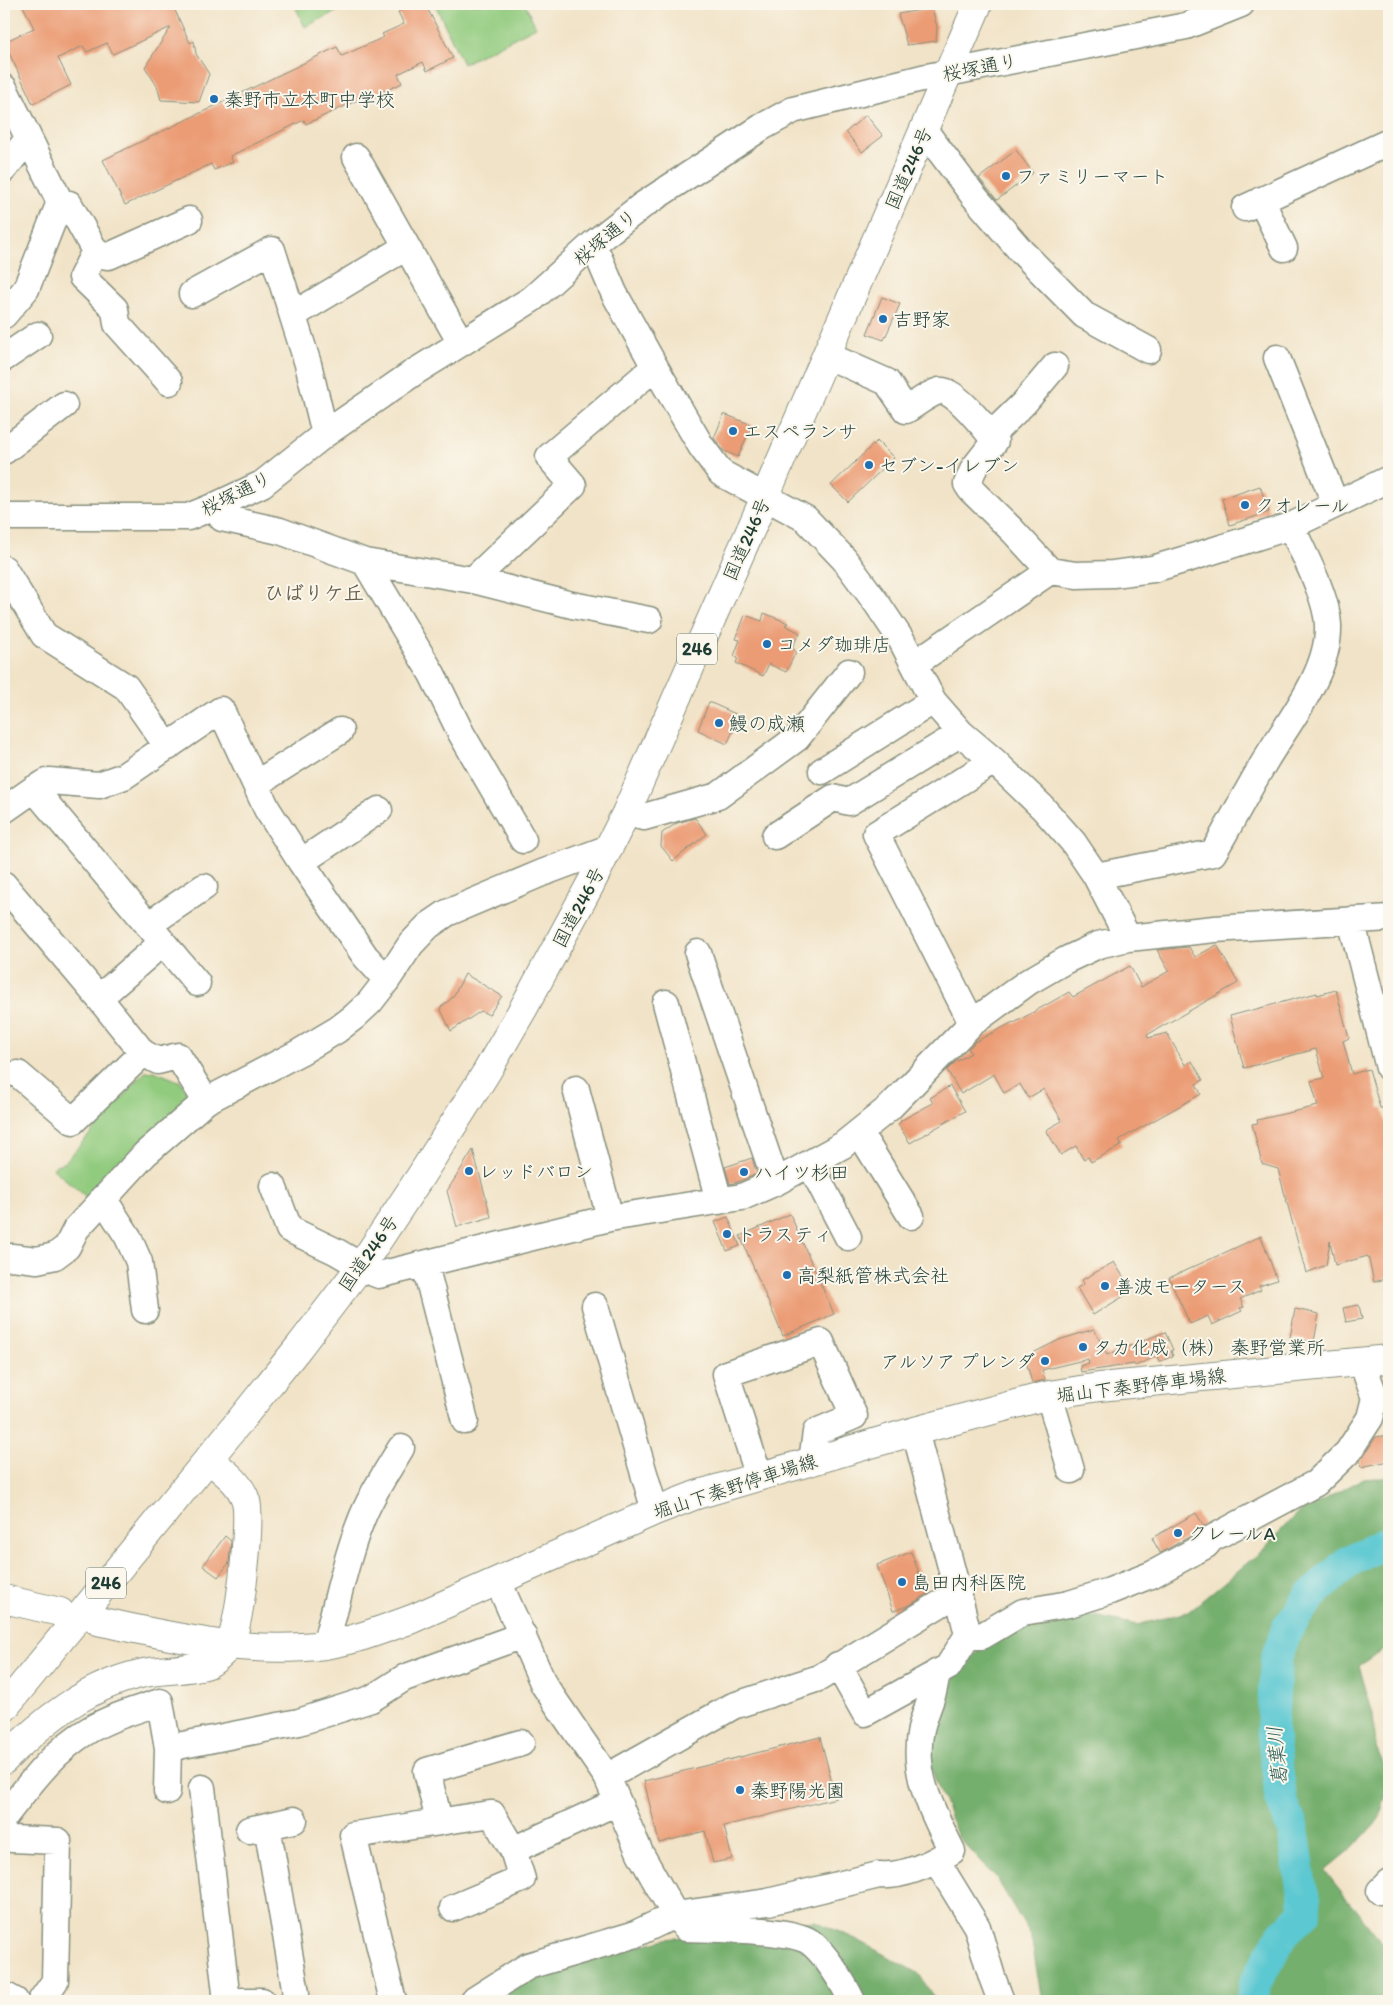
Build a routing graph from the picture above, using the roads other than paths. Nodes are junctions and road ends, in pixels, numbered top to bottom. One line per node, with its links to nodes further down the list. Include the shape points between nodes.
1 (978, 4): 3 (main road, 国道246号 / 246)
2 (1240, 4): 3 (street, 桜塚通り, via 1186,26)
3 (949, 73): 5 (main road, 国道246号 / 246); 12 (street, 桜塚通り, via 793,110 643,205)
4 (4, 88): 6 (street)
5 (924, 130): 21 (street, via 1021,251 1084,315); 22 (main road, 国道246号 / 246)
6 (28, 139): 9 (street); 10 (street)
7 (1389, 142): 14 (street, via 1253,204)
8 (356, 157): 13 (street)
9 (4, 169)
10 (60, 202): 15 (street, via 69,204); 17 (street, via 26,289)
11 (189, 220): 15 (street, via 109,256)
12 (593, 244): 20 (street, 桜塚通り, via 532,299); 26 (street, via 614,293)
13 (406, 247): 18 (street); 20 (street)
14 (1284, 248)
15 (95, 251): 27 (street, via 82,278 115,309 117,324)
16 (192, 294): 18 (street, via 272,250)
17 (4, 315)
18 (293, 315): 29 (street)
19 (38, 334): 23 (street)
20 (461, 343): 29 (street, 桜塚通り)
21 (1148, 350)
22 (826, 355): 30 (street, via 887,382 906,410 945,390); 33 (main road, 国道246号 / 246)
23 (4, 358)
24 (1277, 358): 34 (street)
25 (1055, 366): 30 (street, via 1024,404)
26 (655, 367): 33 (street, via 701,446 721,473); 41 (street, via 549,457 573,485)
27 (169, 382)
28 (64, 405): 31 (street)
29 (325, 434): 35 (street, 桜塚通り, via 262,484)
30 (991, 435): 40 (street, via 995,441 974,468 967,484)
31 (4, 451)
32 (1389, 479): 34 (street)
33 (765, 497): 43 (street, via 806,519 844,559 878,605); 57 (main road, 国道246号 / 246)
34 (1335, 503): 37 (street)
35 (215, 506): 36 (street, 桜塚通り, via 188,517); 38 (street, via 222,518 280,531)
36 (4, 517)
37 (1291, 526): 40 (street, via 1153,569 1076,575); 62 (street, via 1322,599 1328,624 1326,647 1295,715 1214,854)
38 (366, 562): 41 (street); 59 (street)
39 (4, 569): 49 (street, via 44,636 126,687)
40 (1050, 571): 43 (street)
41 (473, 580): 42 (street)
42 (649, 620)
43 (906, 662): 45 (street)
44 (849, 672): 48 (street)
45 (933, 701): 47 (street); 51 (street)
46 (340, 731): 52 (street)
47 (961, 734): 50 (street); 54 (street, via 849,802)
48 (797, 738): 51 (street); 57 (street, via 718,796 644,817)
49 (168, 747): 52 (street, via 221,710); 53 (street, via 124,776 99,785 49,781)
50 (994, 761): 62 (street, via 1042,807); 74 (street, via 876,834)
51 (822, 771): 54 (street)
52 (256, 784): 61 (street, via 267,809)
53 (34, 789): 55 (street); 67 (street)
54 (833, 798): 58 (street)
55 (4, 810)
56 (379, 810): 61 (street)
57 (626, 813): 60 (main road, 国道246号 / 246)
58 (775, 836)
59 (523, 840)
60 (609, 848): 70 (street, via 447,913 428,926 411,944); 91 (main road, 国道246号 / 246, via 486,1073)
61 (301, 862): 70 (street, via 365,956)
62 (1096, 876): 68 (street)
63 (4, 885): 72 (street)
64 (204, 887): 67 (street)
65 (1389, 918): 66 (street)
66 (1351, 920): 68 (street); 76 (street)
67 (155, 934): 71 (street); 72 (street)
68 (1128, 938): 74 (street, via 1098,945 1066,960 1028,982)
69 (698, 953): 82 (street)
70 (387, 980): 79 (street, via 370,1002 337,1030)
71 (197, 983)
72 (99, 998): 75 (street)
73 (666, 1003): 85 (street)
74 (972, 1023): 80 (street, via 889,1108)
75 (143, 1053): 77 (street, via 73,1121); 79 (street, via 158,1062 178,1056)
76 (1389, 1068)
77 (18, 1073)
78 (576, 1089): 87 (street)
79 (206, 1101): 84 (street, via 145,1154)
80 (859, 1132): 81 (street); 86 (street)
81 (810, 1164): 82 (street); 88 (street)
82 (776, 1182): 85 (street, via 742,1197)
83 (273, 1186): 91 (street, via 289,1229)
84 (103, 1198): 89 (street, via 76,1229 67,1247 55,1256 37,1260); 93 (street, via 128,1236 139,1262)
85 (719, 1201): 87 (street)
86 (911, 1216)
87 (610, 1218): 90 (street)
88 (848, 1237)
89 (4, 1258)
90 (425, 1264): 91 (street, via 379,1274); 97 (street)
91 (361, 1266): 100 (main road, 国道246号 / 246)
92 (594, 1306): 104 (street)
93 (145, 1310)
94 (1389, 1359): 95 (main road, 堀山下秦野停車場線)
95 (1362, 1362): 96 (main road, 堀山下秦野停車場線, via 1099,1387); 111 (street, via 1375,1398 1370,1418 1348,1452 1316,1483 1153,1574 1069,1604 1023,1612 982,1636)
96 (1049, 1395): 98 (main road, 堀山下秦野停車場線); 102 (street)
97 (465, 1421)
98 (915, 1432): 101 (main road, 堀山下秦野停車場線); 106 (street)
99 (401, 1448): 112 (street, via 360,1524 348,1556)
100 (209, 1458): 113 (main road, via 240,1490 246,1501 248,1518 236,1624); 116 (main road, 国道246号 / 246)
101 (812, 1461): 103 (main road, 堀山下秦野停車場線); 103 (street, via 816,1432 854,1416 821,1342 726,1374)
102 (1071, 1470)
103 (758, 1477): 104 (main road, 堀山下秦野停車場線)
104 (655, 1511): 105 (main road, 堀山下秦野停車場線)
105 (498, 1581): 110 (street); 112 (main road, 堀山下秦野停車場線, via 412,1620)
106 (958, 1593): 111 (street); 114 (street)
107 (4, 1599): 108 (main road)
108 (60, 1612)
109 (98, 1621): 113 (main road, 堀山下秦野停車場線)
110 (523, 1635): 118 (street, via 404,1678 371,1699 353,1705 299,1722); 120 (street, via 544,1685)
111 (968, 1635): 115 (street, via 948,1667)
112 (325, 1644): 113 (main road, 堀山下秦野停車場線, via 260,1648)
113 (229, 1646): 119 (main road, via 207,1664 144,1673 106,1684 59,1710)
114 (838, 1665): 115 (street, via 865,1713); 120 (street, via 819,1678 733,1706)
115 (936, 1674): 129 (street, via 936,1687 924,1711 918,1740 919,1771 926,1799 952,1851)
116 (4, 1708)
117 (521, 1743): 126 (street, via 427,1771)
118 (168, 1748): 122 (street); 124 (street, via 160,1702 123,1714 89,1729 63,1748 44,1766)
119 (4, 1760)
120 (607, 1777): 123 (street)
121 (202, 1788): 135 (street)
122 (167, 1790)
123 (617, 1802): 128 (street); 131 (street, via 640,1853)
124 (4, 1817)
125 (294, 1820): 137 (street, via 258,1828 296,1993)
126 (439, 1821): 128 (street, via 492,1814); 138 (street, via 353,1835)
127 (4, 1834): 134 (street, via 11,1838 58,1841 55,1981)
128 (512, 1850): 130 (street, via 522,1879)
129 (936, 1860): 131 (street, via 893,1876 880,1875 768,1902); 141 (street, via 977,1928)
130 (453, 1908)
131 (675, 1915): 139 (street, via 633,1936 528,1966); 140 (street, via 686,1928 797,1936 811,1943 824,1958)
132 (4, 1994): 133 (street)
133 (15, 2001)
134 (41, 2001)
135 (225, 2001): 136 (street)
136 (262, 2001)
137 (293, 2001)
138 (393, 2001)
139 (474, 2001)
140 (852, 2001)
141 (1001, 2001)

